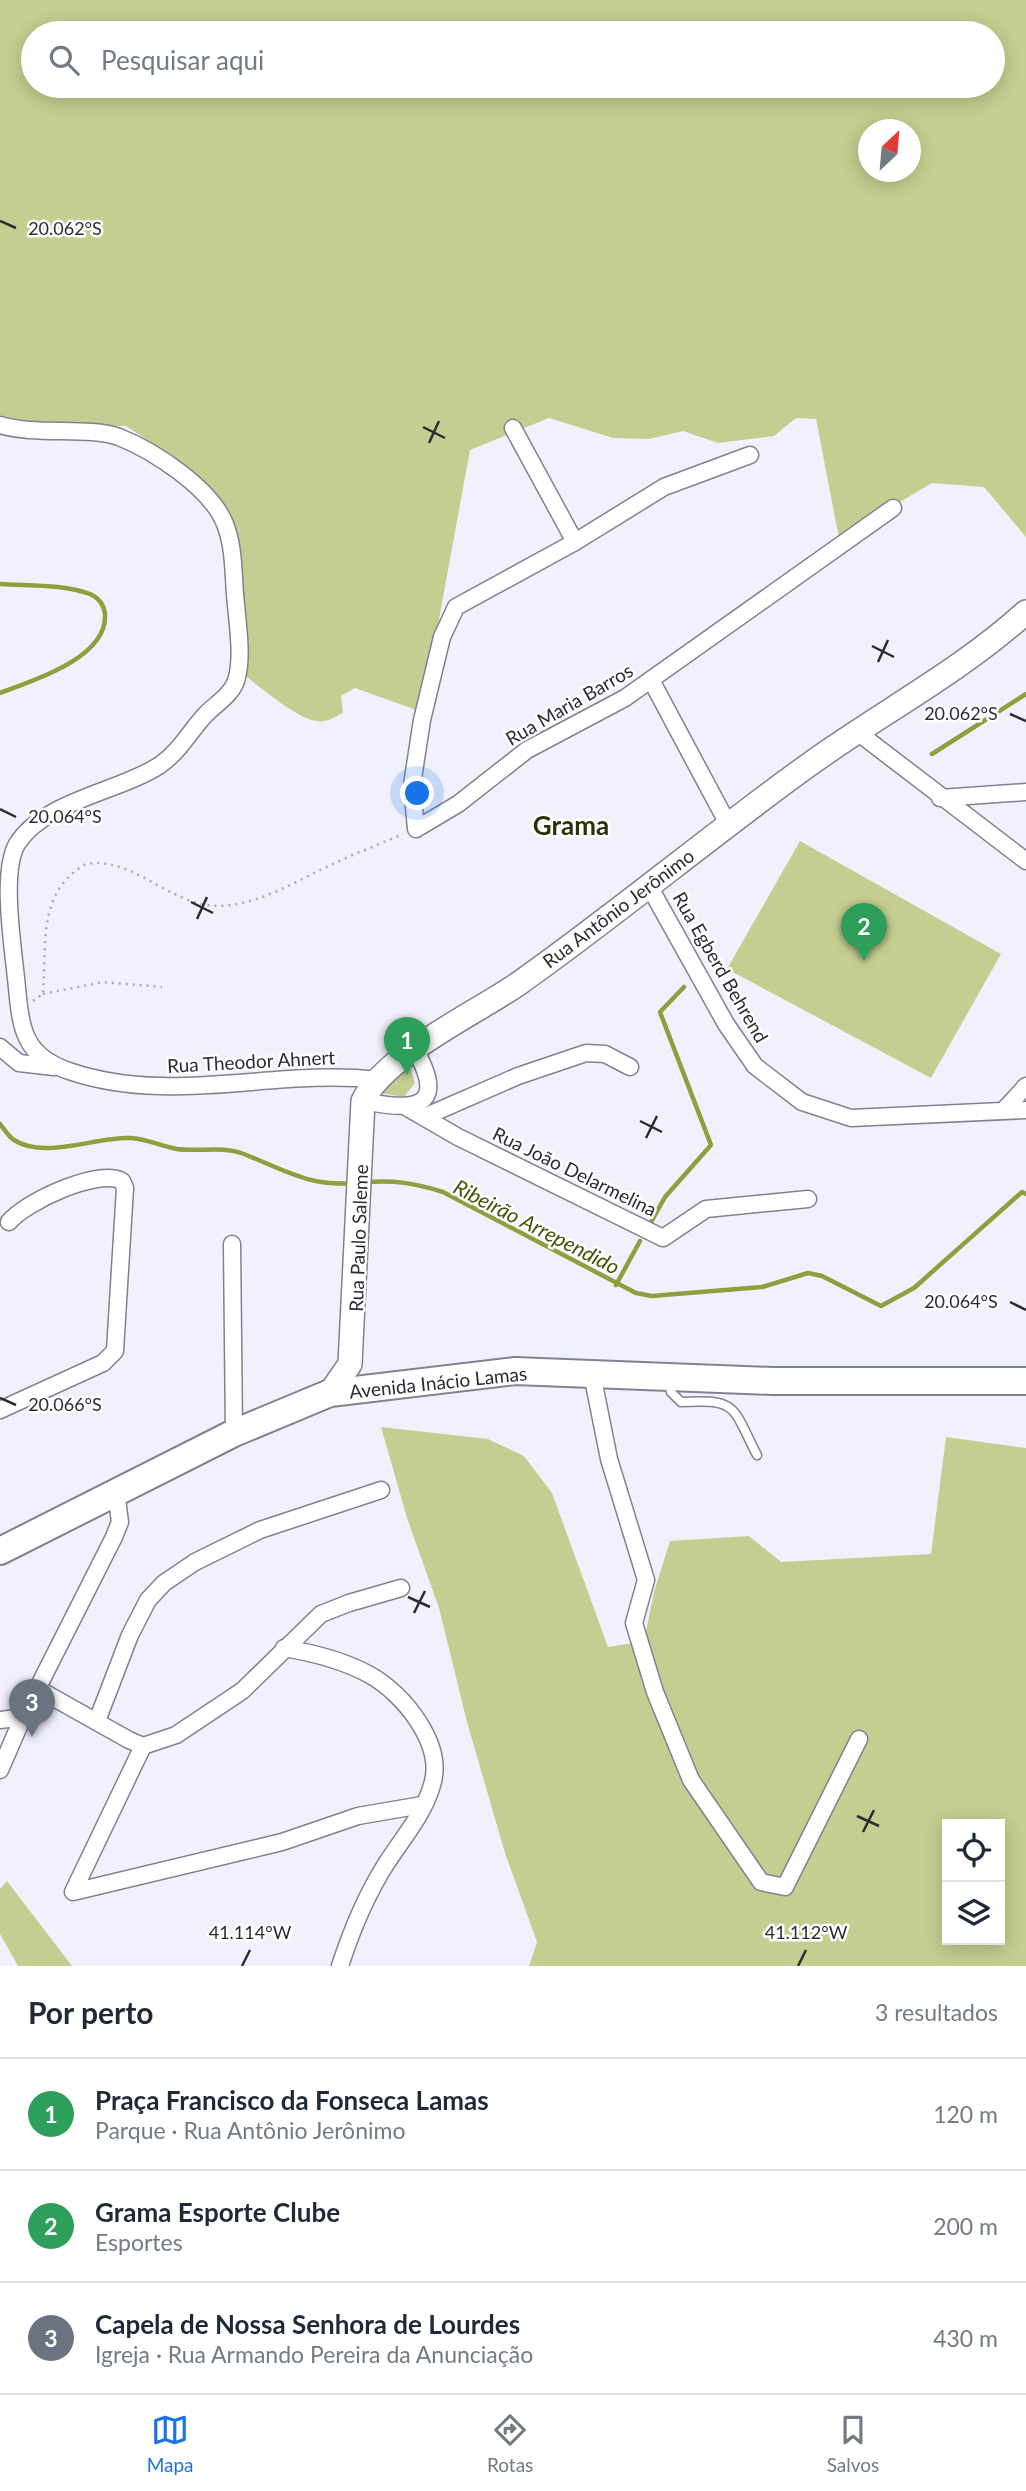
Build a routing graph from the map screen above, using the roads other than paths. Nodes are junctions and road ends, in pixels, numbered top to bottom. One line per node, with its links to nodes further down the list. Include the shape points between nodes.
1 (0, 425): 16 (street, Rua Theodor Ahnert, via 117,436 184,475 216,508 228,535 238,624 233,687 177,751 159,766 34,827 12,857 19,1006 28,1044 35,1054)
2 (513, 428): 5 (street)
3 (750, 455): 5 (street, via 664,487)
4 (893, 508): 7 (street, Rua Maria Barros)
5 (575, 542): 7 (street, Rua Maria Barros, via 465,601 450,615 420,733 412,785 416,829 449,810 527,750)
6 (1019, 618): 8 (main road, Rua Antônio Jerônimo)
7 (651, 681): 11 (street)
8 (856, 731): 10 (street); 11 (main road, Rua Antônio Jerônimo)
9 (1026, 792): 10 (street)
10 (940, 798): 12 (street)
11 (728, 824): 13 (main road, Rua Antônio Jerônimo)
12 (1026, 861)
13 (649, 886): 15 (main road, Rua Antônio Jerônimo, via 518,984); 22 (street, Rua Egberd Behrend, via 726,1024 755,1066 802,1102 850,1118)
14 (0, 1047): 16 (street, via 19,1063)
15 (416, 1050): 18 (main road, Rua Antônio Jerônimo); 21 (street, via 428,1091)
16 (60, 1067): 18 (street, Rua Theodor Ahnert, via 123,1084 175,1088 328,1076)
17 (630, 1067): 24 (street, via 605,1054 586,1053 518,1076)
18 (377, 1080): 20 (main road)
19 (1026, 1086): 22 (street)
20 (363, 1101): 21 (street); 31 (main road, Rua Paulo Saleme, via 350,1364)
21 (406, 1107): 24 (street, Rua João Delarmelina)
22 (1005, 1110): 23 (street, Rua Egberd Behrend)
23 (1026, 1110)
24 (424, 1117): 25 (street, Rua João Delarmelina, via 663,1238 706,1209)
25 (808, 1199)
26 (9, 1222): 32 (street, via 28,1206 67,1187 114,1178 124,1186 115,1351 103,1363)
27 (232, 1244): 33 (street)
28 (592, 1374): 29 (main road, Avenida Inácio Lamas); 31 (main road, Avenida Inácio Lamas, via 515,1371); 44 (street, via 609,1459 646,1580 634,1623 654,1692 691,1780 761,1882 785,1888)
29 (667, 1377): 30 (main road, Avenida Inácio Lamas); 34 (lane, via 671,1392 681,1402 720,1401 734,1410)
30 (1026, 1381)
31 (330, 1393): 33 (main road, Avenida Inácio Lamas)
32 (0, 1410)
33 (234, 1433): 36 (main road, Avenida Inácio Lamas)
34 (757, 1455)
35 (381, 1490): 43 (street, via 260,1530 163,1583 148,1600 130,1635)
36 (116, 1492): 37 (main road, Avenida Inácio Lamas); 40 (street, via 120,1522)
37 (0, 1551)
38 (401, 1588): 39 (street, via 321,1614)
39 (284, 1648): 45 (street, via 242,1691 176,1735); 47 (street, via 321,1654 372,1676 400,1700 420,1725 435,1758 433,1784)
40 (38, 1689): 41 (street); 43 (street)
41 (23, 1717): 42 (street); 46 (street)
42 (0, 1720)
43 (97, 1721): 45 (street)
44 (859, 1739)
45 (143, 1746): 47 (street, via 74,1892 282,1842 358,1816)
46 (0, 1770)
47 (422, 1805): 48 (street, via 358,1911)
48 (340, 1966)

